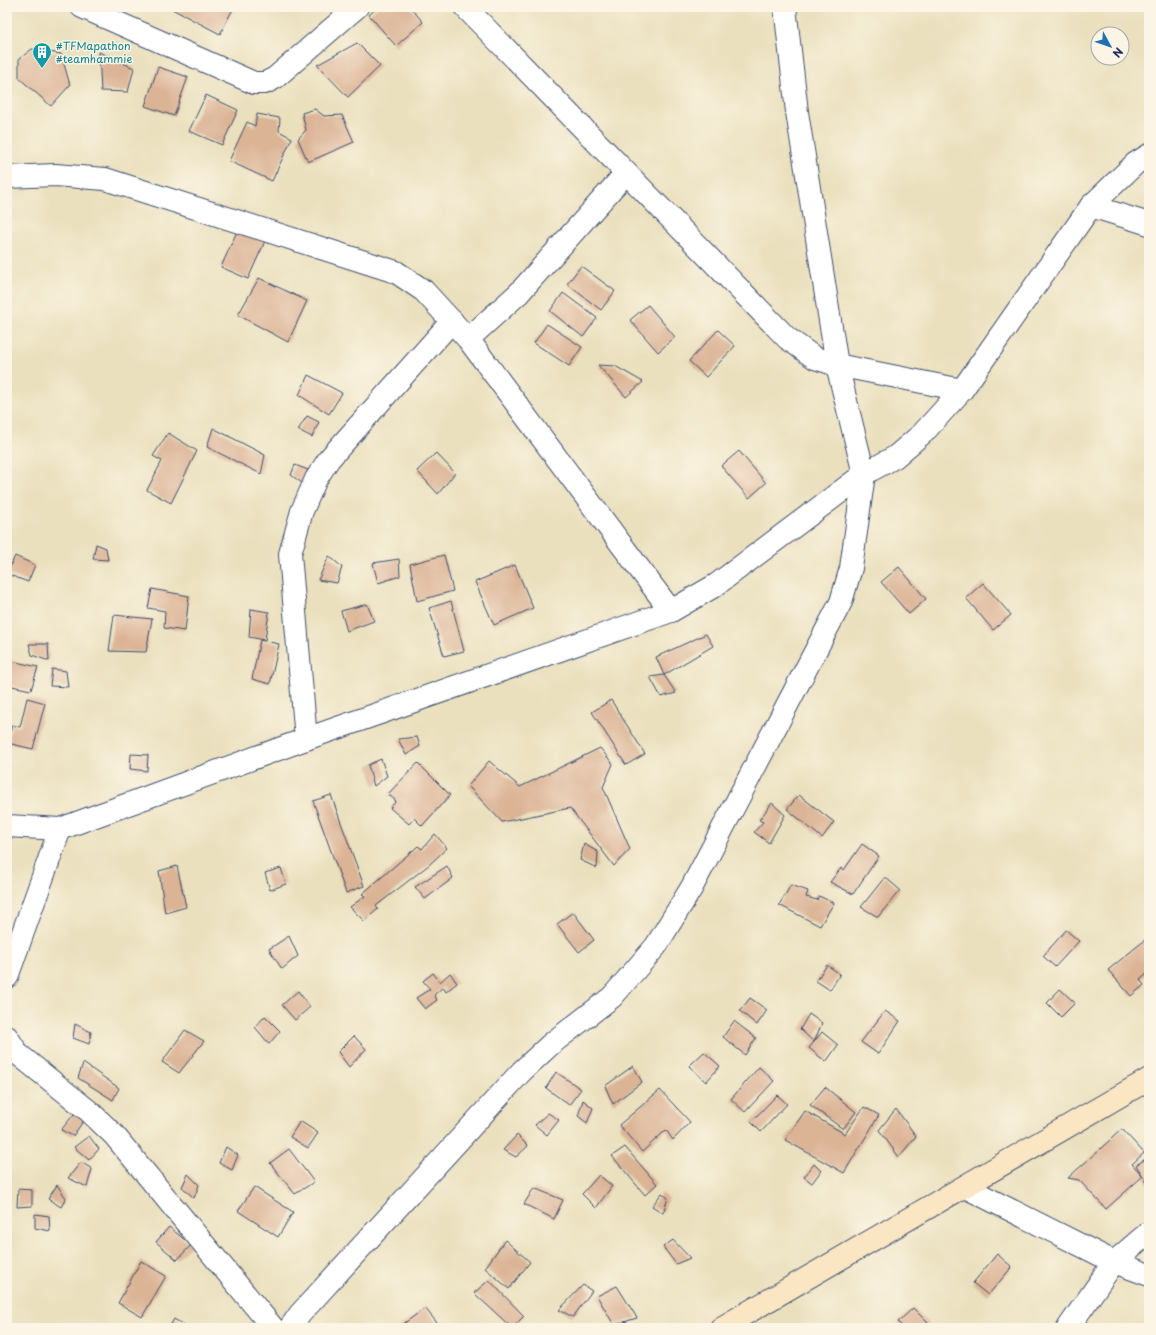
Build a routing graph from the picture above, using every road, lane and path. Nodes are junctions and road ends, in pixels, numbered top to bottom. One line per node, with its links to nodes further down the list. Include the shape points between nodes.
1 (82, 7): 2 (street, via 254,83 265,83 276,78)
2 (357, 7)
3 (466, 7): 6 (street)
4 (785, 7): 12 (street, via 797,112)
5 (1149, 155): 8 (street, via 1136,162)
6 (626, 173): 11 (street, via 519,293); 12 (street, via 787,338 815,358)
7 (7, 177): 10 (street, via 55,175 106,179 396,272 424,291)
8 (1091, 206): 9 (street); 13 (street)
9 (1149, 224)
10 (452, 322): 11 (street); 16 (street, via 329,460 316,479 302,511 290,554)
11 (468, 339): 15 (street)
12 (837, 365): 13 (street); 14 (street)
13 (962, 390): 14 (street, via 923,433 895,457)
14 (864, 474): 15 (street, via 716,585); 27 (street, via 851,568 841,602 692,887 656,946 612,997 551,1044 522,1071)
15 (671, 611): 16 (street)
16 (306, 739): 18 (street)
17 (7, 826): 18 (street)
18 (60, 829): 19 (street)
19 (7, 978)
20 (11, 1049): 26 (street, via 90,1112 114,1135)
21 (1149, 1079): 22 (main road)
22 (965, 1187): 24 (street); 28 (main road)
23 (1149, 1232): 24 (street)
24 (1114, 1262): 25 (street); 29 (street)
25 (1149, 1275)
26 (273, 1328)
27 (290, 1328)
28 (721, 1328)
29 (1068, 1328)

